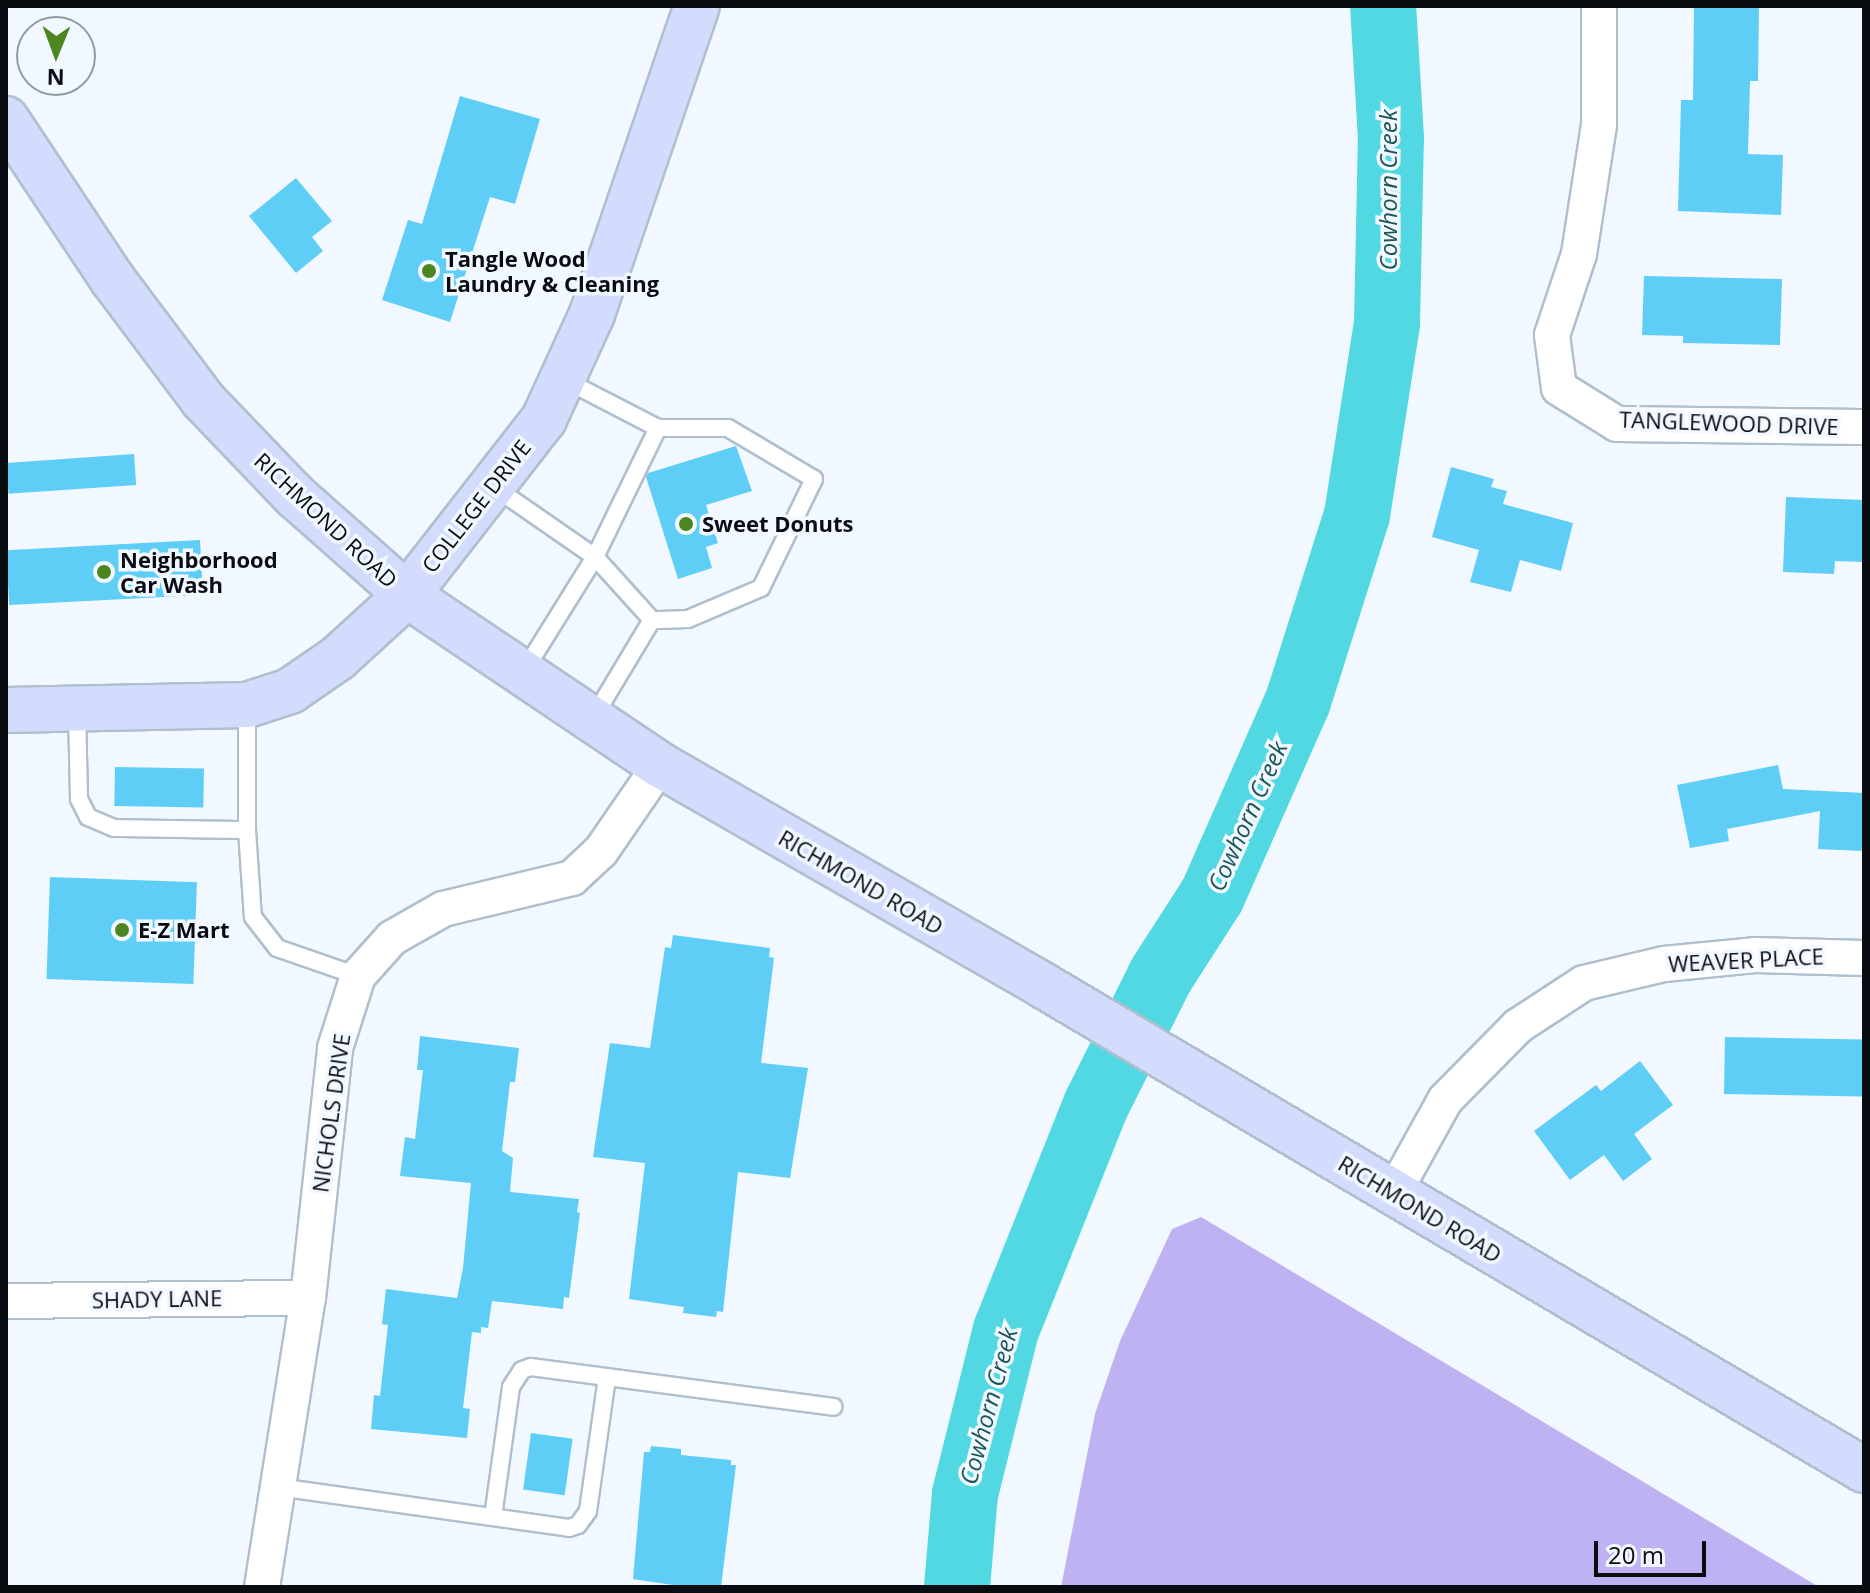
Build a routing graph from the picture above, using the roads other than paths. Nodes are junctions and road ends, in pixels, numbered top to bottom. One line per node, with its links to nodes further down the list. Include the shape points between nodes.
1 (697, 6): 4 (main road, COLLEGE DRIVE, via 592,314)
2 (1599, 6): 5 (street, TANGLEWOOD DRIVE, via 1599,125 1579,254 1552,335 1559,388 1617,424)
3 (6, 119): 9 (main road, RICHMOND ROAD, via 113,280 203,400 294,495)
4 (562, 379): 6 (lane); 7 (main road, COLLEGE DRIVE, via 544,419)
5 (1864, 427)
6 (658, 428): 8 (lane); 10 (lane, via 728,428 814,479 761,588 688,619)
7 (490, 485): 8 (lane); 9 (main road, COLLEGE DRIVE)
8 (595, 557): 10 (lane); 11 (lane)
9 (407, 595): 11 (main road, RICHMOND ROAD); 12 (main road, COLLEGE DRIVE, via 338,658 290,691)
10 (652, 620): 15 (lane)
11 (523, 673): 15 (main road, RICHMOND ROAD)
12 (247, 705): 13 (main road, COLLEGE DRIVE); 17 (lane)
13 (77, 708): 14 (main road, COLLEGE DRIVE); 17 (lane, via 79,799 88,817 114,828)
14 (6, 710)
15 (592, 720): 16 (main road, RICHMOND ROAD)
16 (660, 765): 19 (street, NICHOLS DRIVE, via 601,851 572,878 443,909 392,938); 20 (main road, RICHMOND ROAD)
17 (247, 830): 19 (lane, via 253,917 264,935 277,948)
18 (1864, 958): 20 (street, WEAVER PLACE, via 1755,955 1664,964 1584,983 1518,1026 1445,1100)
19 (358, 976): 21 (street, NICHOLS DRIVE, via 335,1048)
20 (1393, 1194): 25 (main road, RICHMOND ROAD)
21 (308, 1298): 22 (street, SHADY LANE); 26 (street, NICHOLS DRIVE)
22 (6, 1301)
23 (607, 1377): 24 (lane); 27 (lane, via 531,1367 515,1377); 27 (lane, via 584,1519 569,1528)
24 (833, 1407)
25 (1864, 1470)
26 (278, 1487): 27 (lane); 28 (street, NICHOLS DRIVE)
27 (493, 1517)
28 (262, 1587)

